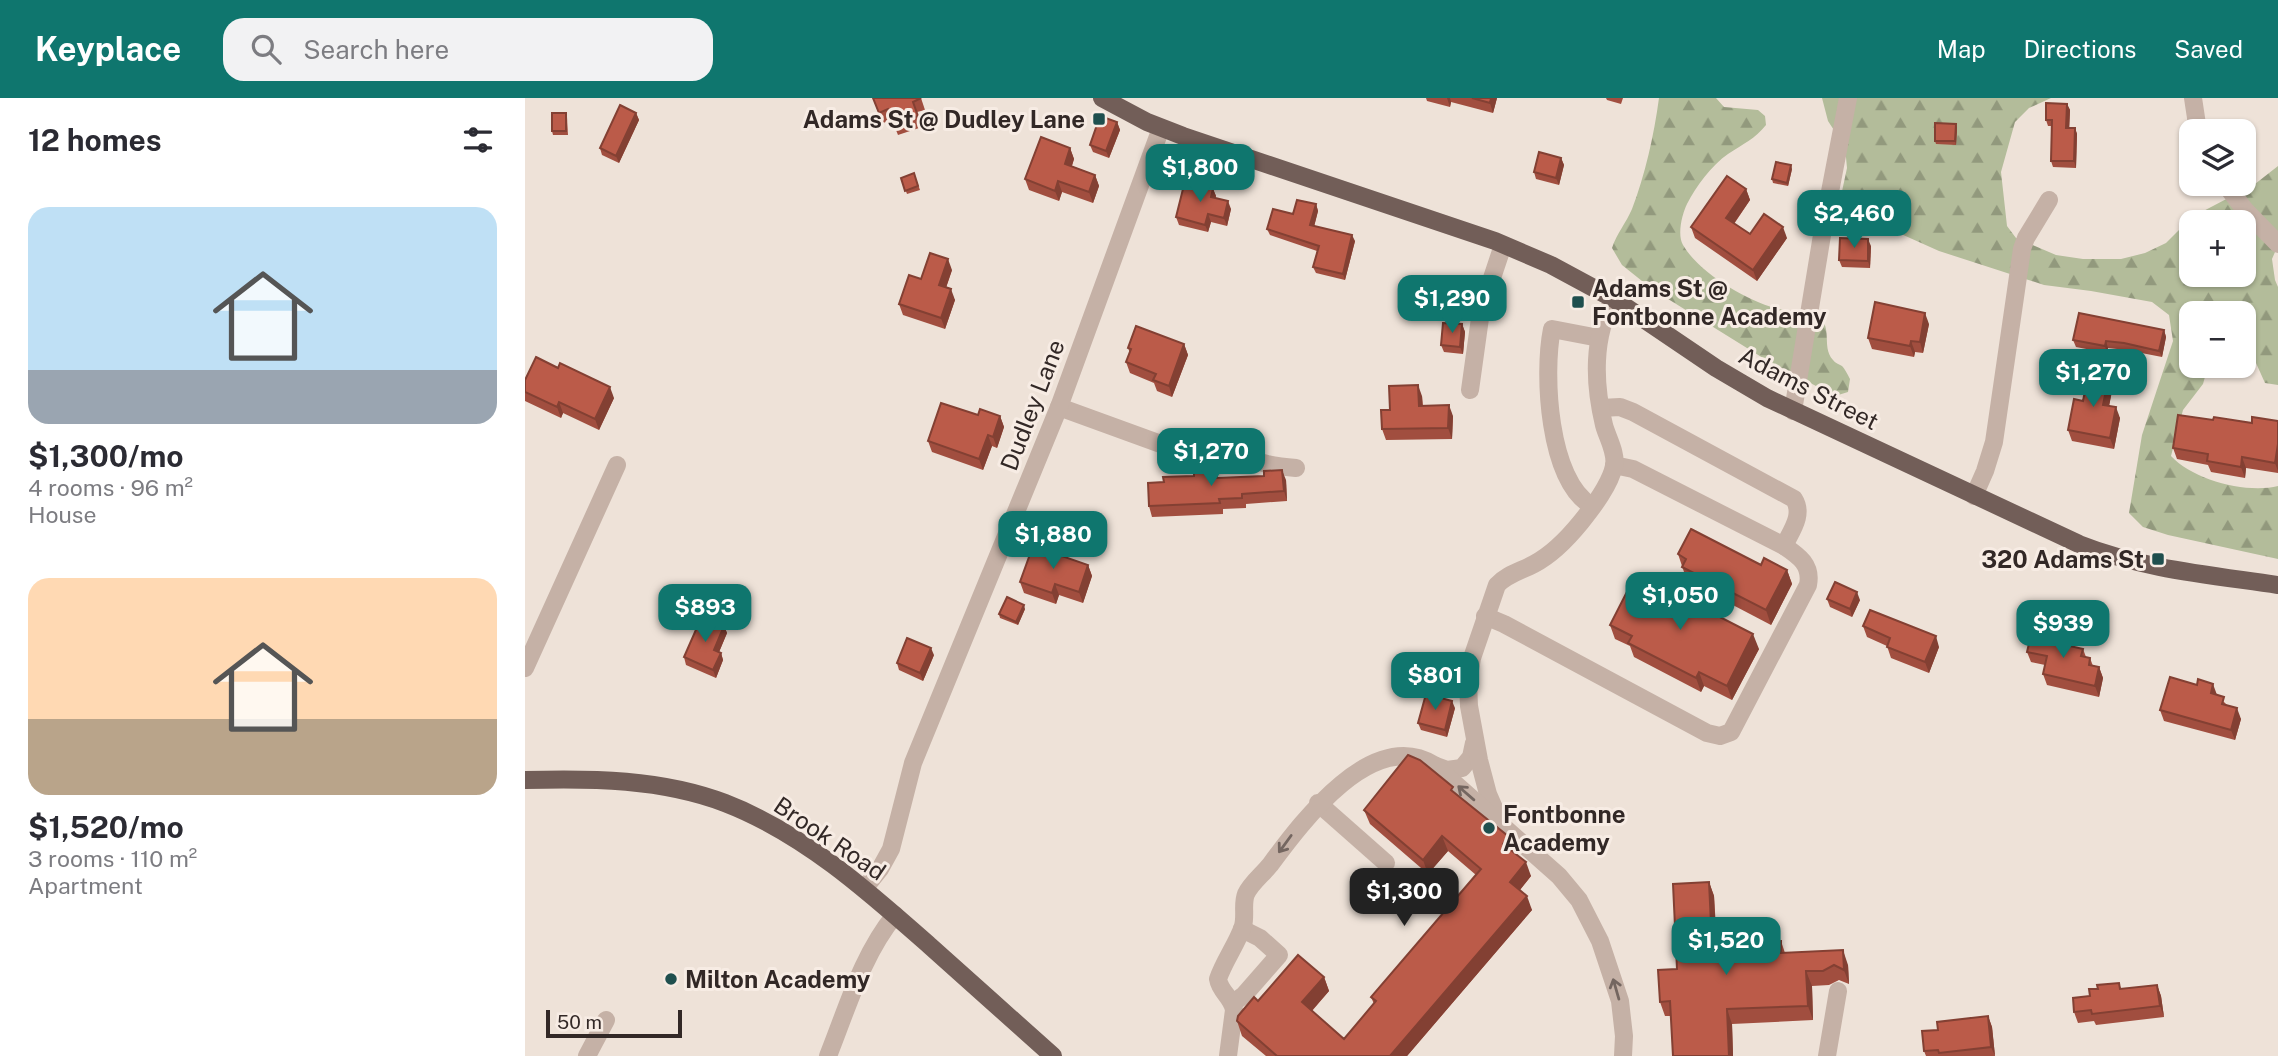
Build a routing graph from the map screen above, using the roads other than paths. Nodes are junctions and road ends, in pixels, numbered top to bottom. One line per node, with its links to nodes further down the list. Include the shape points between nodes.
1 (1102, 98): 5 (main road, Adams Street)
2 (1848, 98): 15 (street)
3 (2193, 98): 4 (street)
4 (2196, 119)
5 (1161, 128): 9 (main road, Adams Street); 13 (street, Dudley Lane)
6 (2234, 196): 8 (street)
7 (2049, 200): 19 (street, via 2021,249 1994,442)
8 (2278, 244)
9 (1503, 245): 10 (main road, Adams Street, via 1567,272); 12 (street, via 1481,311)
10 (1614, 299): 11 (street); 15 (main road, Adams Street, via 1716,368)
11 (1599, 338): 14 (street); 20 (street, via 1552,329 1547,360 1558,447 1573,487)
12 (1470, 390)
13 (1059, 407): 18 (street, via 1191,455 1223,449); 31 (street, Dudley Lane, via 913,763 891,849)
14 (1601, 408): 17 (street); 21 (street, via 1633,412 1794,499 1798,516)
15 (1793, 411): 19 (main road, Adams Street)
16 (617, 465): 24 (street)
17 (1614, 465): 20 (street); 21 (street, via 1633,469)
18 (1296, 468)
19 (1974, 496): 22 (main road, Adams Street, via 2108,554)
20 (1592, 506): 23 (street, via 1561,544 1496,585)
21 (1784, 546): 23 (street, via 1802,558 1809,572 1808,585 1736,726 1725,736 1706,733)
22 (2278, 585)
23 (1485, 616): 25 (street, via 1468,682)
24 (525, 668)
25 (1475, 740): 26 (street, via 1471,757 1462,768 1447,770); 29 (street, via 1488,794)
26 (1434, 765): 28 (street, via 1417,756 1388,758 1353,776); 29 (street, one-way to 26)
27 (525, 780): 31 (main road, Brook Road, via 624,782 711,798 788,835)
28 (1318, 803): 30 (street); 33 (street, one-way to 33, via 1248,891)
29 (1504, 826): 41 (street, one-way to 29, via 1619,1001 1593,926 1559,876)
30 (1386, 863)
31 (864, 889): 32 (main road, Brook Road)
32 (895, 915): 38 (street, via 870,955); 39 (main road, Brook Road)
33 (1242, 929): 35 (street, via 1218,979); 35 (street, via 1279,955)
34 (1838, 991): 42 (street)
35 (1233, 1003): 40 (street)
36 (605, 1020): 37 (street)
37 (587, 1056)
38 (828, 1056)
39 (1053, 1056)
40 (1228, 1056)
41 (1623, 1056)
42 (1827, 1056)

